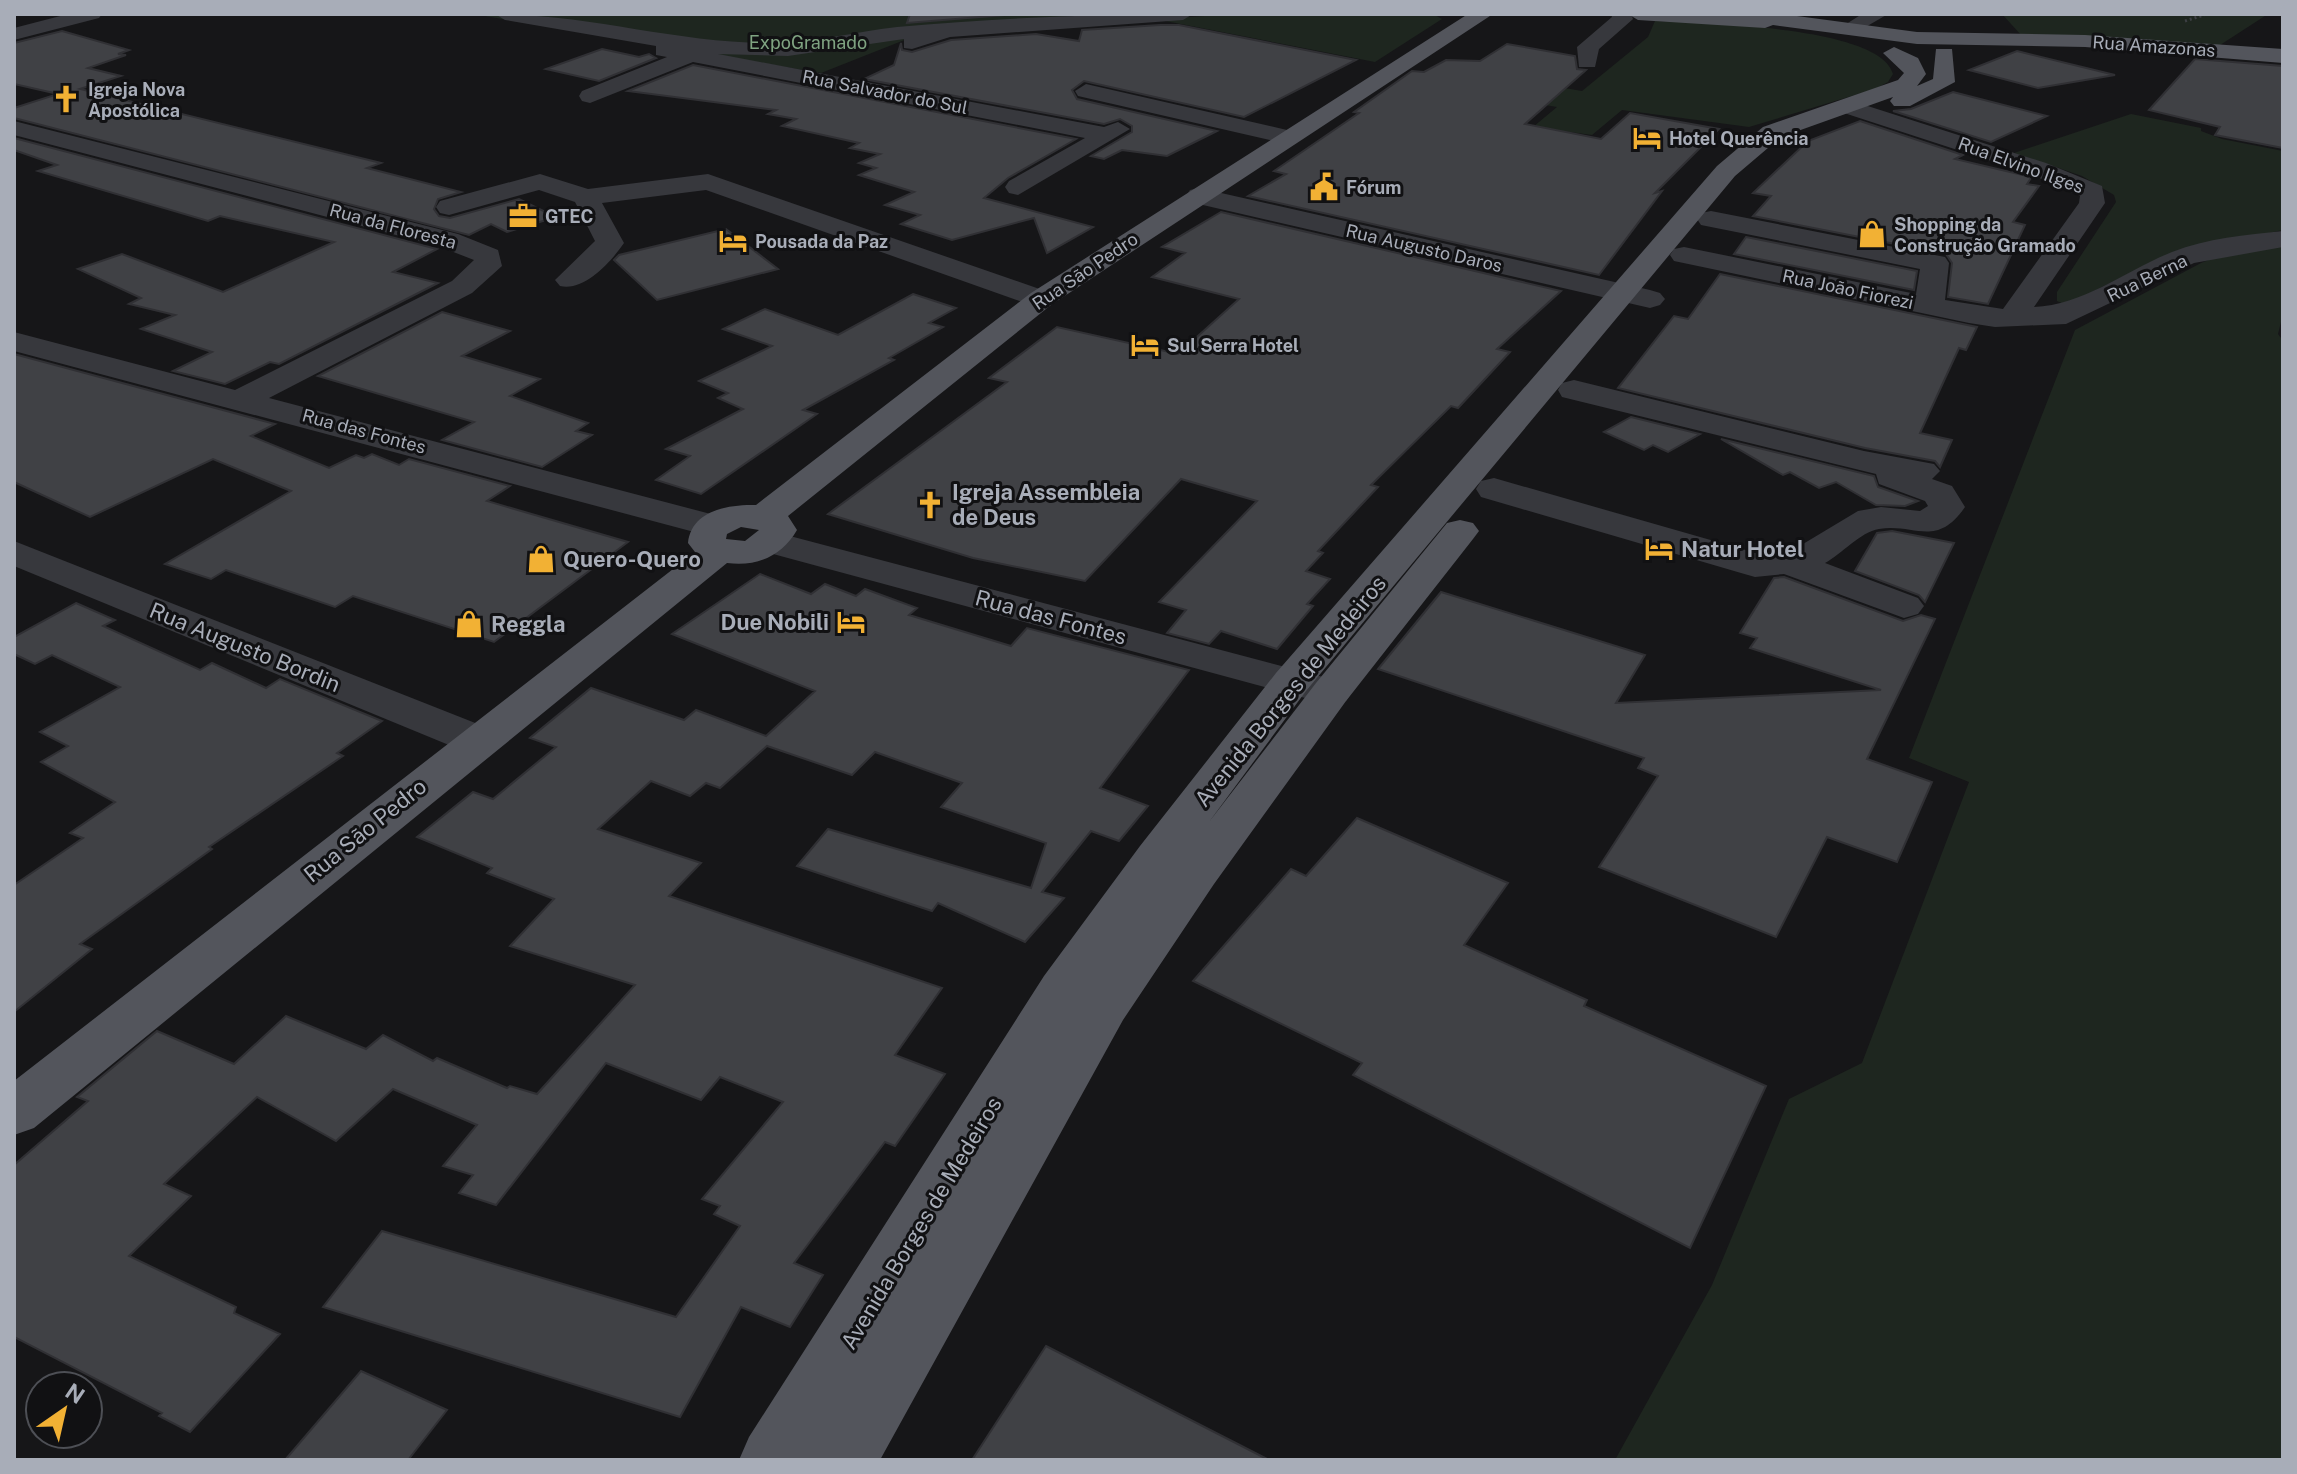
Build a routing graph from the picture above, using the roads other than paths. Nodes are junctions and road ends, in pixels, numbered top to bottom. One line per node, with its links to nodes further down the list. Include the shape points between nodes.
1 (92, 14): 9 (street)
2 (505, 14): 10 (street, via 741,49 804,48 894,33)
3 (1183, 14): 10 (street)
4 (1446, 14): 14 (main road, Rua São Pedro, via 1452,25)
5 (1483, 14): 14 (main road, Rua São Pedro)
6 (1621, 14): 19 (street, via 1623,19 1588,47)
7 (1638, 14): 12 (main road)
8 (1736, 14): 12 (main road)
9 (60, 17): 11 (street)
10 (937, 32): 17 (street)
11 (14, 34)
12 (1896, 37): 13 (main road); 13 (main road); 25 (main road, Avenida Borges de Medeiros, via 1944,82)
13 (2024, 41): 18 (main road, Rua Amazonas)
14 (1423, 49): 28 (main road, Rua São Pedro)
15 (664, 50): 16 (street, Rua Salvador do Sul)
16 (692, 55): 21 (street, Rua Salvador do Sul); 23 (street)
17 (884, 55)
18 (2283, 56)
19 (1587, 62)
20 (857, 68): 21 (street)
21 (830, 81): 27 (street, Rua Salvador do Sul)
22 (1086, 91): 24 (street)
23 (590, 96)
24 (1159, 107): 27 (street); 28 (street)
25 (1856, 109): 33 (main road, Avenida Borges de Medeiros, via 1789,136 1738,173); 39 (street, Rua Elvino Ilges, via 2037,168 2093,192 2092,203)
26 (17, 130): 42 (street, Rua da Floresta, via 448,240 488,256 488,266 462,287)
27 (1106, 135): 29 (street)
28 (1287, 137): 30 (main road, Rua São Pedro)
29 (1018, 187)
30 (1199, 196): 36 (street, Rua Augusto Daros); 37 (main road, Rua São Pedro)
31 (586, 197): 32 (street, via 540,182); 35 (street, via 610,243); 37 (street, via 708,182)
32 (449, 207)
33 (1694, 233): 36 (main road, Avenida Borges de Medeiros); 38 (street, Rua João Fiorezi); 38 (street, via 1935,263)
34 (2283, 239): 39 (street, Rua Berna, via 2184,257 2066,315)
35 (570, 280)
36 (1637, 296): 41 (main road, Avenida Borges de Medeiros); 43 (main road, Avenida Borges de Medeiros)
37 (1041, 299): 47 (main road, Rua São Pedro)
38 (1929, 306): 39 (street, Rua João Fiorezi)
39 (2012, 318)
40 (14, 341): 42 (street, Rua das Fontes)
41 (1574, 390): 43 (main road, Avenida Borges de Medeiros); 45 (street, via 1864,461)
42 (242, 399): 48 (street, Rua das Fontes)
43 (1513, 443): 46 (main road, Avenida Borges de Medeiros)
44 (1892, 476): 50 (street, via 1939,494 1947,507 1922,523 1871,519 1811,555)
45 (1950, 476)
46 (1478, 494): 50 (street, via 1755,565); 52 (main road, Avenida Borges de Medeiros)
47 (767, 529): 48 (main road, Rua São Pedro, via 742,553); 52 (street, Rua das Fontes)
48 (716, 538): 53 (main road, Rua São Pedro)
49 (14, 552): 53 (street, Rua Augusto Bordin)
50 (1788, 562): 51 (street)
51 (1904, 606)
52 (1311, 687): 54 (main road, Avenida Borges de Medeiros)
53 (477, 740): 55 (main road, Rua São Pedro)
54 (1083, 998): 56 (main road, Avenida Borges de Medeiros); 57 (main road, Avenida Borges de Medeiros)
55 (14, 1112)
56 (773, 1460)
57 (843, 1460)

